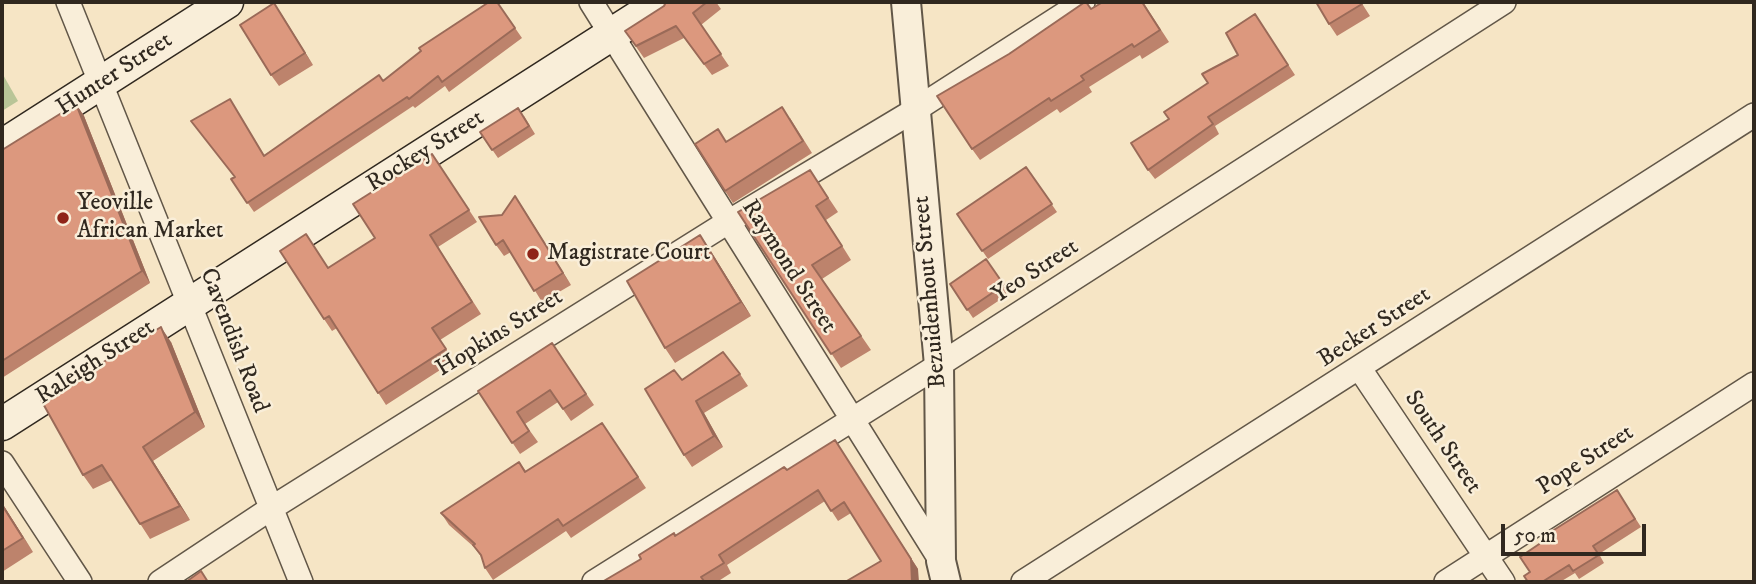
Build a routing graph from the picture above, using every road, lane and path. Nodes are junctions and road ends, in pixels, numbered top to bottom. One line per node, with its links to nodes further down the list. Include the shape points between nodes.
1 (68, 2): 9 (street, Cavendish Road)
2 (227, 2): 9 (main road, Hunter Street)
3 (591, 2): 8 (street, Raymond Street)
4 (662, 2): 8 (main road, Rockey Street)
5 (906, 2): 10 (street, Bezuidenhout Street)
6 (1083, 2): 10 (street, Hopkins Street)
7 (1504, 2): 15 (street, Yeo Street)
8 (611, 34): 13 (street, Raymond Street); 14 (main road, Rockey Street)
9 (100, 85): 12 (main road, Hunter Street); 14 (street, Cavendish Road)
10 (915, 110): 13 (street, Hopkins Street); 15 (street, Bezuidenhout Street)
11 (1754, 115): 16 (street, Becker Street)
12 (2, 146)
13 (727, 222): 18 (street, Raymond Street); 21 (street, Hopkins Street)
14 (190, 302): 19 (main road, Raleigh Street); 21 (street, Cavendish Road)
15 (939, 365): 18 (street, Yeo Street); 23 (street, Bezuidenhout Street)
16 (1360, 369): 22 (street, South Street); 28 (street, Becker Street)
17 (1754, 384): 22 (street, Pope Street)
18 (855, 419): 23 (street, Raymond Street); 27 (street, Yeo Street)
19 (2, 424)
20 (2, 463): 24 (street)
21 (270, 509): 25 (street, Hopkins Street); 26 (street, Cavendish Road)
22 (1486, 556): 29 (street, Pope Street); 30 (street, South Street)
23 (944, 571)
24 (80, 582)
25 (160, 582)
26 (300, 582)
27 (594, 582)
28 (1023, 582)
29 (1446, 582)
30 (1503, 582)

